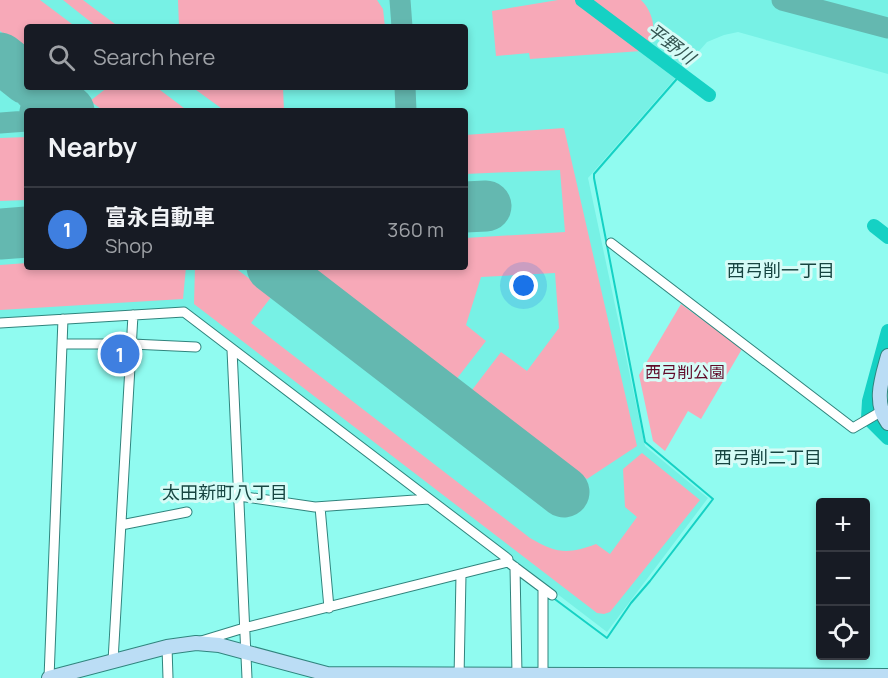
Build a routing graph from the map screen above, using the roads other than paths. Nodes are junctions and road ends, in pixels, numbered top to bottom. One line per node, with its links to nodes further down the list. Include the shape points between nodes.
1 (611, 243): 10 (street, via 853,428)
2 (133, 315): 3 (street); 6 (street); 8 (street, via 184,312)
3 (63, 319): 4 (street); 5 (street)
4 (0, 323)
5 (62, 344): 6 (street); 31 (street)
6 (132, 344): 7 (street); 15 (street)
7 (196, 347)
8 (232, 350): 11 (street); 12 (street)
9 (888, 356): 10 (street)
10 (877, 418)
11 (239, 496): 13 (street); 21 (street)
12 (429, 499): 13 (street); 16 (street)
13 (320, 507): 20 (street)
14 (187, 512): 15 (street)
15 (121, 525): 25 (street)
16 (512, 565): 17 (street); 18 (street); 26 (street)
17 (461, 576): 20 (street); 29 (street)
18 (543, 589): 19 (street); 27 (street)
19 (552, 595)
20 (329, 608): 21 (street)
21 (244, 628): 22 (street); 24 (street)
22 (196, 643): 23 (street); 24 (street)
23 (167, 647): 25 (street); 32 (street)
24 (245, 652): 29 (street, via 327,674); 33 (street)
25 (112, 661): 28 (street)
26 (517, 674): 27 (street); 29 (street)
27 (543, 674): 30 (street)
28 (63, 676): 31 (street)
29 (459, 676)
30 (888, 676)
31 (49, 678)
32 (168, 678)
33 (246, 678)

